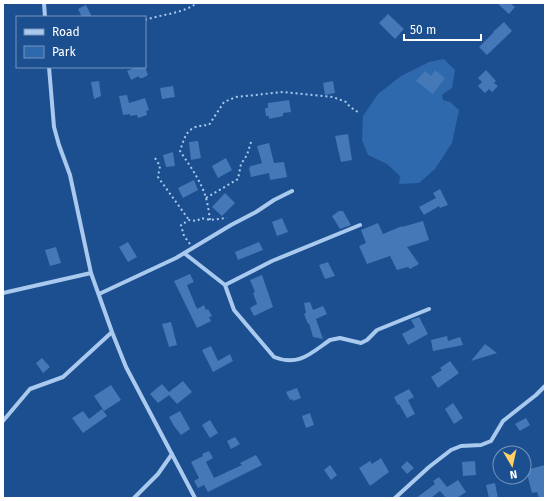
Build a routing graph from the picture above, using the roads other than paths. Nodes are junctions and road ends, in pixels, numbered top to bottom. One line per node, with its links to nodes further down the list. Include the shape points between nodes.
1 (44, 3): 2 (street)
2 (45, 16)
3 (49, 68): 7 (street, via 54,128 70,175)
4 (292, 191): 6 (street)
5 (360, 225): 8 (street, via 272,261)
6 (184, 253): 8 (street); 10 (street)
7 (91, 273): 9 (street); 10 (street)
8 (225, 285): 11 (street, via 234,310 274,357 281,360 300,360 335,338 364,342 377,330)
9 (3, 293)
10 (99, 294): 12 (street)
11 (429, 309)
12 (112, 332): 14 (street, via 63,377 30,389); 15 (street, via 126,367)
13 (545, 386): 18 (street, via 503,421 491,442 451,450)
14 (3, 422)
15 (172, 454): 16 (street, via 158,474); 17 (street)
16 (134, 498)
17 (195, 498)
18 (395, 498)

